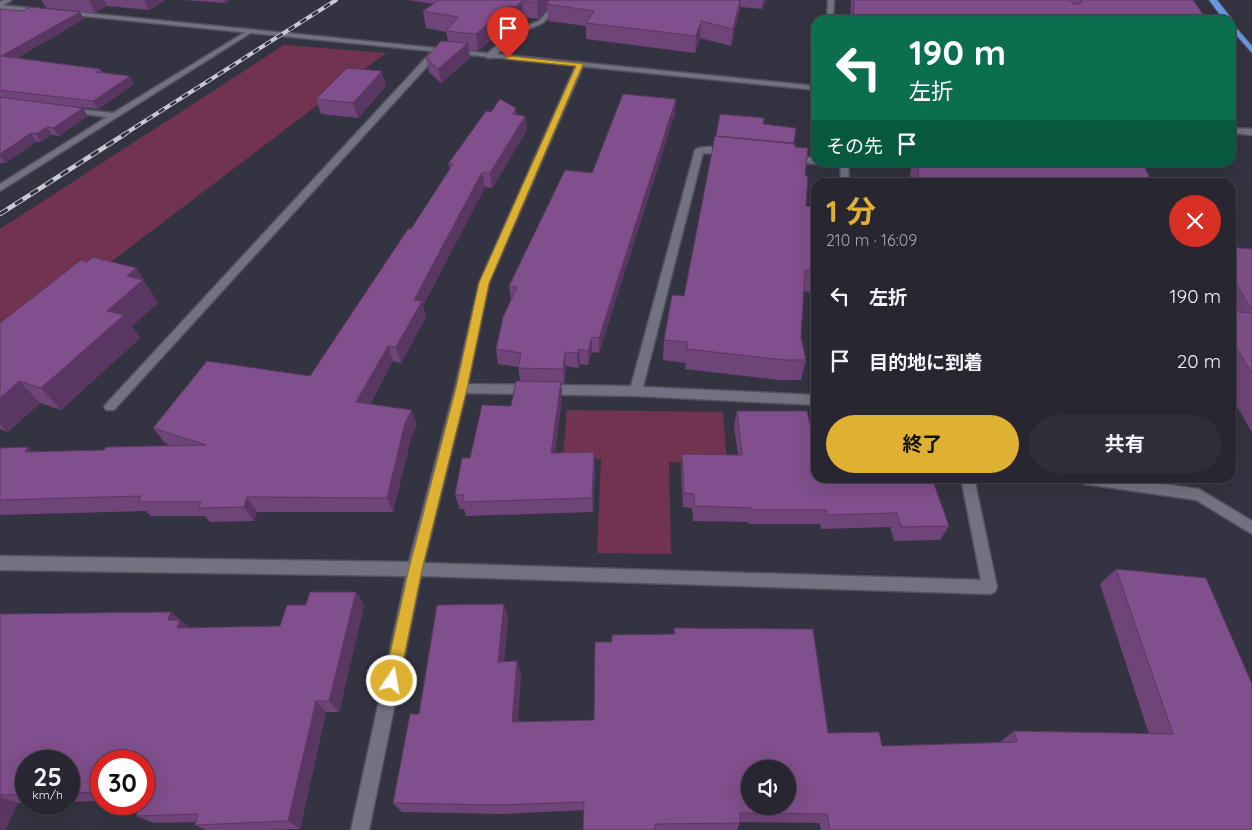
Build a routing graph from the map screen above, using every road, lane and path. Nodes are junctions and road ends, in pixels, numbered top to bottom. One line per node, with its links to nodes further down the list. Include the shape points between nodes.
1 (8, 0): 5 (street)
2 (560, 0): 14 (street, via 541,22 514,33)
3 (832, 0): 8 (street)
4 (1213, 0): 9 (highway)
5 (0, 6): 6 (street)
6 (48, 12)
7 (58, 13): 11 (street)
8 (830, 15)
9 (1224, 15)
10 (1236, 30): 13 (highway)
11 (249, 32): 12 (street); 18 (street)
12 (437, 51): 14 (street); 28 (street)
13 (1252, 51)
14 (490, 56): 15 (street)
15 (580, 64): 16 (street); 25 (street, via 484,283)
16 (811, 87)
17 (58, 108): 18 (street)
18 (115, 116): 24 (street)
19 (1236, 130): 20 (street)
20 (1252, 132)
21 (738, 154): 26 (street, via 699,150)
22 (777, 157): 23 (street)
23 (811, 160)
24 (0, 188)
25 (461, 388): 26 (street); 33 (street)
26 (636, 391): 27 (street)
27 (811, 400)
28 (110, 407)
29 (969, 483): 33 (street, via 990,588)
30 (1116, 483): 31 (street, via 1198,496)
31 (1252, 528)
32 (0, 563): 33 (street)
33 (415, 569): 34 (street)
34 (360, 830)

